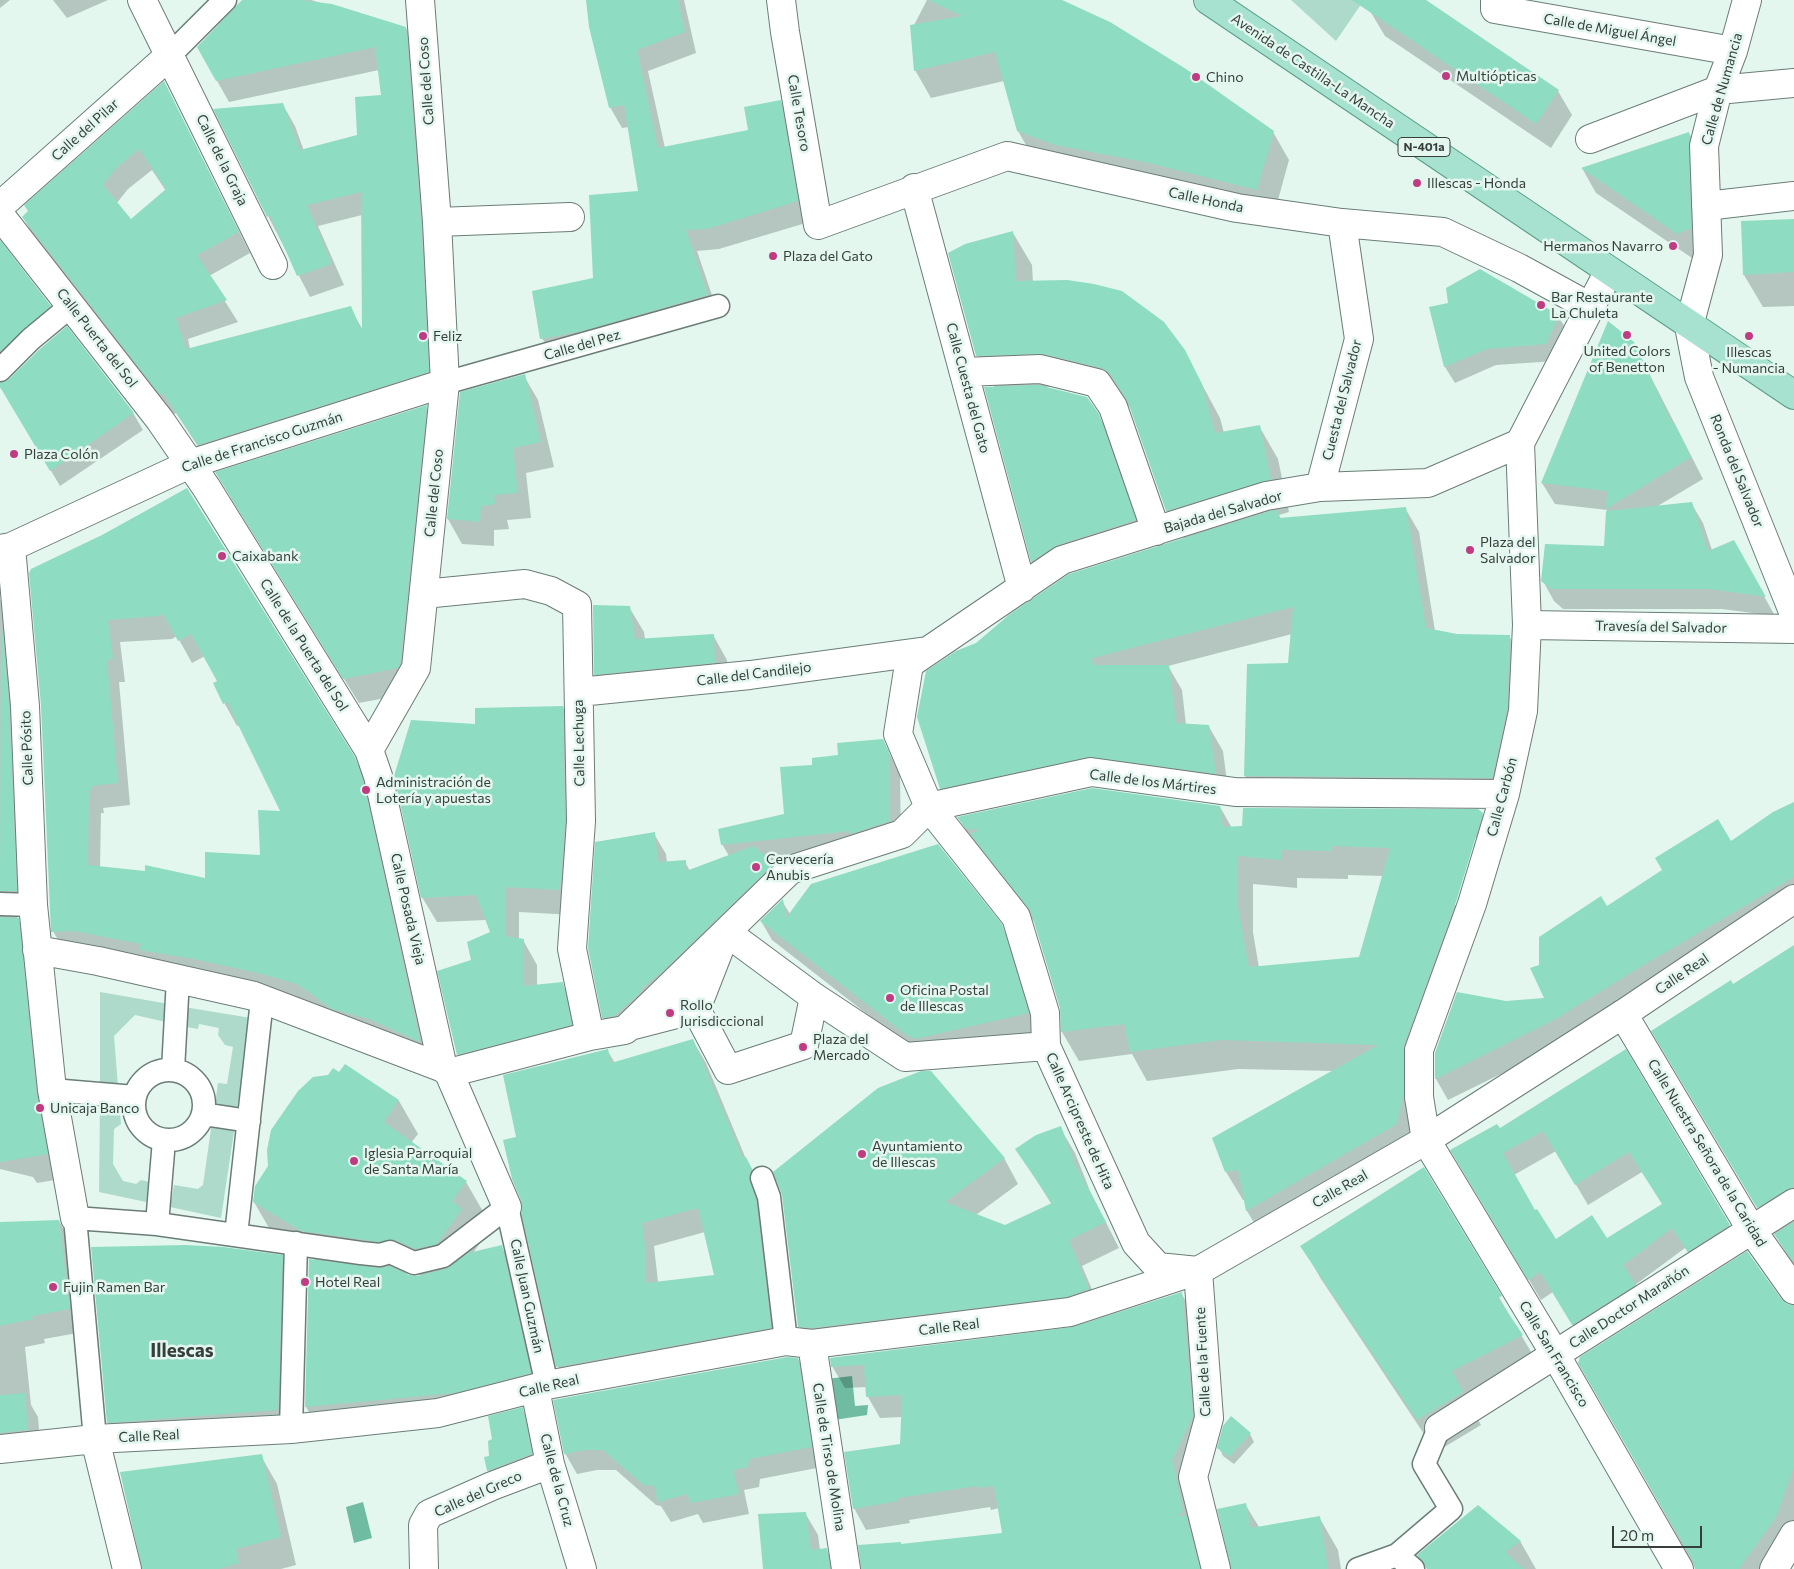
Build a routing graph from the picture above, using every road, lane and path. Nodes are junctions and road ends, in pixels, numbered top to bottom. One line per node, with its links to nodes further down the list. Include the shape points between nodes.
1 (142, 0): 9 (street, Calle de la Graja)
2 (225, 0): 9 (street)
3 (420, 0): 19 (street, Calle del Coso)
4 (781, 0): 21 (street, Calle Tesoro)
5 (1208, 0): 23 (main road, Avenida de Castilla-La Mancha / N-401a)
6 (1495, 0): 8 (street, Calle de Miguel Ángel, via 1496,9)
7 (1747, 0): 8 (street, Calle de Numancia)
8 (1733, 51): 11 (street, Calle de Numancia)
9 (170, 55): 15 (street, Calle del Pilar); 22 (street, Calle de la Graja)
10 (1794, 83): 11 (street)
11 (1718, 90): 12 (street); 16 (street, Calle de Numancia, via 1704,146)
12 (1590, 140)
13 (914, 188): 20 (street, Calle Honda, via 1007,156 1237,208); 21 (street, Calle Honda); 29 (street, Calle Cuesta del Gato)
14 (1794, 196): 16 (street)
15 (0, 206)
16 (1706, 206): 27 (street, Calle de Numancia, via 1708,255)
17 (0, 215): 24 (street, Calle Puerta del Sol)
18 (570, 217): 19 (street)
19 (437, 222): 30 (street, Calle del Coso)
20 (1342, 223): 26 (street, Calle Honda, via 1443,232); 34 (street, Cuesta del Salvador, via 1359,339)
21 (818, 225)
22 (273, 265)
23 (1609, 271): 26 (street); 27 (main road, Avenida de Castilla-La Mancha / N-401a)
24 (72, 305): 28 (street); 33 (street, Calle Puerta del Sol)
25 (718, 306): 30 (street, Calle del Pez)
26 (1590, 307): 32 (street)
27 (1689, 326): 31 (main road, N-401a); 39 (street, Ronda del Salvador, via 1699,378)
28 (0, 370)
29 (964, 372): 35 (street, via 1040,369 1097,383 1113,407); 37 (street, Calle Cuesta del Gato)
30 (446, 383): 33 (street, Calle de Francisco Guzmán); 38 (street, Calle del Coso)
31 (1794, 395)
32 (1520, 443): 34 (street, Bajada del Salvador, via 1428,483); 40 (street, Calle Carbón)
33 (190, 464): 36 (street, Calle de Francisco Guzmán); 44 (street, Calle de la Puerta del Sol)
34 (1320, 487): 35 (street, Bajada del Salvador, via 1266,496)
35 (1156, 531): 37 (street, Bajada del Salvador, via 1062,560)
36 (6, 548): 49 (street, Calle Pósito, via 25,706)
37 (1022, 588): 42 (street, Bajada del Salvador)
38 (424, 594): 43 (street, Calle Lechuga, via 525,584 551,591 577,605); 44 (street, Calle del Coso, via 416,668)
39 (1794, 614)
40 (1528, 625): 41 (street, Travesía del Salvador); 45 (street, Calle Carbón, via 1523,711)
41 (1794, 629)
42 (929, 651): 43 (street, Calle del Candilejo, via 750,676); 46 (street, Bajada del Salvador, via 909,664 898,734)
43 (579, 692): 59 (street, Calle Lechuga, via 580,821 572,949)
44 (369, 750): 62 (street, Calle Posada Vieja, via 378,776)
45 (1505, 794): 46 (street, Calle de los Mártires, via 1234,792 1091,772); 68 (street, Calle Carbón, via 1472,904 1419,1050 1419,1097)
46 (929, 807): 50 (street, via 902,834 790,870); 60 (street, Calle Arcipreste de Hita, via 1016,917 1045,1013)
47 (1794, 900): 57 (street, Calle Real)
48 (0, 904): 49 (street)
49 (33, 905): 51 (street, Calle Pósito)
50 (726, 932): 52 (street); 54 (street); 56 (street)
51 (37, 950): 53 (street); 63 (street, Calle Pósito)
52 (680, 977): 56 (street); 58 (street)
53 (178, 979): 55 (street); 61 (street)
54 (814, 997): 56 (street, via 804,1045 728,1070); 60 (street, via 905,1057)
55 (262, 1000): 62 (street); 66 (street)
56 (696, 1008): 58 (street)
57 (1623, 1014): 68 (street, Calle Real); 74 (street, Calle Nuestra Señora de la Caridad)
58 (630, 1026): 59 (street, via 625,1030)
59 (590, 1036): 62 (street)
60 (1046, 1046): 77 (street, Calle Arcipreste de Hita, via 1136,1244 1158,1266)
61 (173, 1070): 64 (street, via 153,1074 138,1088); 65 (street, via 198,1086 204,1104)
62 (446, 1070): 71 (street, Calle Posada Vieja)
63 (52, 1090): 64 (street); 72 (street, Calle Pósito)
64 (135, 1096): 67 (street, via 140,1125)
65 (202, 1114): 66 (street); 67 (street, via 199,1123 188,1134)
66 (249, 1121): 75 (street)
67 (164, 1140): 73 (street)
68 (1426, 1140): 77 (street, Calle Real); 80 (street, Calle San Francisco)
69 (762, 1178): 79 (street, via 769,1197)
70 (1794, 1203): 74 (street, Calle Doctor Marañón)
71 (507, 1207): 76 (street, via 443,1256 414,1263 390,1252 380,1255); 81 (street, Calle Juan Guzmán)
72 (75, 1218): 73 (street); 84 (street)
73 (157, 1224): 75 (street)
74 (1751, 1229): 78 (street, Calle Nuestra Señora de la Caridad); 80 (street, Calle Doctor Marañón)
75 (236, 1236): 76 (street)
76 (296, 1244): 83 (street)
77 (1198, 1271): 79 (street, Calle Real, via 1070,1312); 93 (street, Calle de la Fuente, via 1208,1418 1193,1477)
78 (1794, 1290)
79 (799, 1342): 81 (street, Calle Real); 92 (street, Calle de Tirso de Molina)
80 (1555, 1354): 82 (street, Calle Doctor Marañón); 95 (street, Calle San Francisco)
81 (541, 1387): 83 (street, Calle Real, via 438,1413); 86 (street, Calle de la Cruz)
82 (1439, 1428): 88 (street, via 1424,1464 1451,1509)
83 (291, 1429): 84 (street, Calle Real)
84 (95, 1439): 85 (street, Calle Real); 89 (street)
85 (0, 1449)
86 (550, 1464): 90 (street, Calle del Greco, via 430,1514 423,1525); 91 (street, Calle de la Cruz)
87 (1794, 1534): 96 (street)
88 (1405, 1562): 94 (street)
89 (127, 1569)
90 (424, 1569)
91 (582, 1569)
92 (846, 1569)
93 (1216, 1569)
94 (1358, 1569)
95 (1679, 1569)
96 (1774, 1569)

